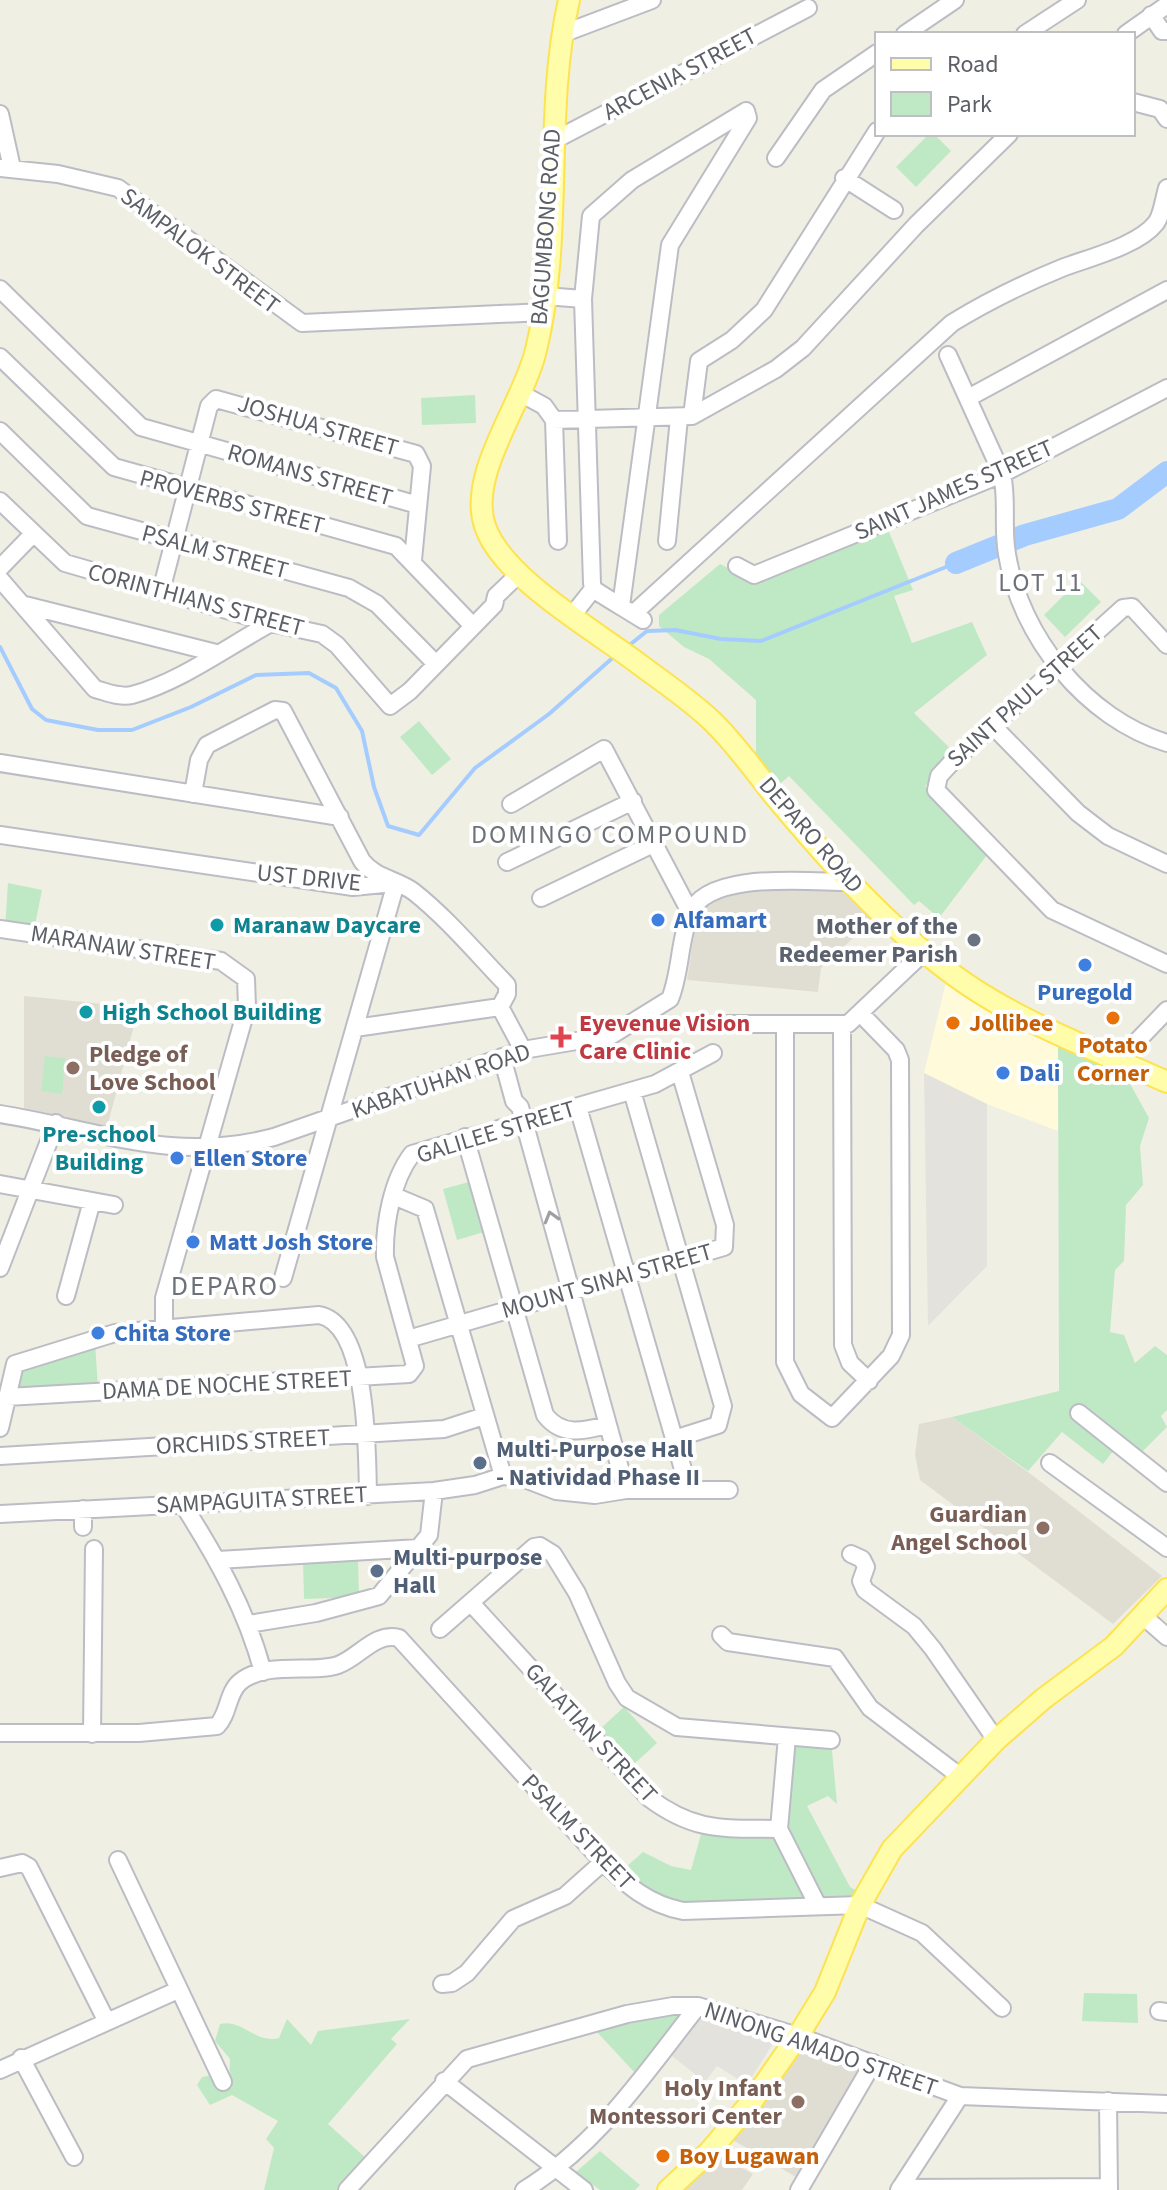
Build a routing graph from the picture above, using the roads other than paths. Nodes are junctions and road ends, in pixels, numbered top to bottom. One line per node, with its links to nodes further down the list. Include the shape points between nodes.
1 (569, 0): 12 (main road, BAGUMBONG ROAD)
2 (652, 0): 12 (street)
3 (955, 0): 9 (street)
4 (1069, 2): 10 (street)
5 (1167, 5): 7 (street)
6 (808, 8): 19 (street, ARCENIA STREET)
7 (1151, 15): 8 (street); 11 (street)
8 (1167, 31)
9 (908, 32)
10 (1028, 32)
11 (1129, 32)
12 (562, 34): 19 (main road, BAGUMBONG ROAD)
13 (875, 54): 20 (street, via 823,90)
14 (1135, 103): 16 (street, via 1160,109)
15 (0, 114): 21 (street)
16 (1167, 119)
17 (875, 134): 22 (street)
18 (1007, 136): 35 (street, via 803,348 737,394)
19 (553, 141): 28 (main road, BAGUMBONG ROAD)
20 (776, 158)
21 (6, 168): 28 (street, SAMPALOK STREET, via 118,188 302,323)
22 (844, 178): 24 (street); 35 (street, via 764,310 699,361)
23 (1167, 188): 57 (street, via 1157,223 1130,240 952,323)
24 (894, 210)
25 (0, 289): 40 (street, ROMANS STREET, via 132,421 151,432)
26 (1167, 290): 33 (street)
27 (583, 299): 28 (street, SAMPALOK STREET); 37 (street); 38 (street, via 589,224 596,209 632,180 748,111 672,239)
28 (544, 304): 32 (main road, BAGUMBONG ROAD, via 535,356)
29 (948, 355): 33 (street)
30 (0, 357): 42 (street, PROVERBS STREET, via 105,461 126,473)
31 (1167, 388): 41 (street, SAINT JAMES STREET)
32 (520, 393): 36 (street, via 544,406); 52 (main road, BAGUMBONG ROAD, via 486,473 481,510 485,529)
33 (968, 398): 41 (street)
34 (209, 406): 40 (street, ROMANS STREET); 44 (street, JOSHUA STREET, via 223,399 416,454 422,466)
35 (685, 417): 38 (street); 48 (street)
36 (554, 420): 37 (street); 47 (street)
37 (587, 420): 38 (street); 54 (street)
38 (644, 420): 57 (street)
39 (0, 431): 46 (street, PSALM STREET, via 87,516)
40 (201, 444): 42 (street, ROMANS STREET); 44 (street, ROMANS STREET)
41 (1002, 474): 50 (street, SAINT JAMES STREET, via 754,575); 64 (street, via 1005,544 1022,611)
42 (188, 491): 46 (street, ROMANS STREET); 49 (street, PROVERBS STREET, via 396,546)
43 (0, 501): 45 (street, CORINTHIANS STREET)
44 (418, 505): 49 (street, JOSHUA STREET)
45 (33, 534): 51 (street); 55 (street, CORINTHIANS STREET, via 65,563)
46 (175, 540): 55 (street, ROMANS STREET); 65 (street, PSALM STREET, via 365,595)
47 (558, 541)
48 (667, 541)
49 (413, 560): 60 (street, PROVERBS STREET)
50 (737, 566)
51 (0, 568)
52 (524, 577): 58 (main road, BAGUMBONG ROAD); 60 (street, via 504,604 494,605)
53 (0, 579): 56 (street)
54 (593, 589): 57 (street); 58 (street)
55 (161, 591): 59 (street, CORINTHIANS STREET)
56 (25, 605): 62 (street); 62 (street, via 95,689 113,695 129,696)
57 (632, 613)
58 (571, 617): 63 (main road, BAGUMBONG ROAD)
59 (271, 623): 62 (street); 65 (street, CORINTHIANS STREET, via 322,634 387,705 395,705)
60 (473, 626): 65 (street)
61 (1167, 645): 64 (street, SAINT PAUL STREET, via 1132,607 1123,608)
62 (216, 653)
63 (636, 661): 77 (main road, DEPARO ROAD, via 713,722)
64 (1058, 663): 66 (street, SAINT PAUL STREET); 67 (street, via 1108,715 1133,732)
65 (436, 664)
66 (992, 725): 76 (street, via 1078,813 1108,836); 83 (street, SAINT PAUL STREET, via 939,776 936,790 1052,910)
67 (1167, 743)
68 (0, 763): 69 (street)
69 (193, 794): 72 (street); 72 (street, via 207,745 280,709)
70 (633, 801): 71 (street, via 602,748); 74 (street); 75 (street)
71 (511, 804)
72 (340, 817): 78 (street, via 368,869)
73 (0, 835): 78 (street, UST DRIVE, via 353,887)
74 (655, 843): 79 (street); 80 (street)
75 (507, 862)
76 (1167, 864)
77 (848, 882): 80 (street, via 730,885 706,893); 82 (main road, DEPARO ROAD)
78 (396, 883): 84 (street, UST DRIVE, via 413,891 507,985); 90 (street)
79 (541, 898)
80 (690, 912): 92 (street, KABATUHAN ROAD, via 670,999 612,1035)
81 (0, 929): 103 (street, MARANAW STREET, via 221,961 246,979 247,1007)
82 (924, 952): 86 (street); 93 (main road, DEPARO ROAD, via 982,993)
83 (1167, 964)
84 (500, 1007): 90 (street); 92 (street, UST DRIVE)
85 (1167, 1010): 93 (street)
86 (862, 1015): 89 (street); 120 (street, via 896,1050 900,1066 901,1335)
87 (722, 1024): 88 (street)
88 (785, 1025): 89 (street); 120 (street, via 785,1362 801,1394 829,1418 839,1415)
89 (842, 1026): 120 (street, via 843,1345 850,1363)
90 (355, 1028): 100 (street)
91 (713, 1053): 94 (street, GALILEE STREET)
92 (512, 1054): 99 (street, UST DRIVE); 100 (street, KABATUHAN ROAD)
93 (1119, 1060): 95 (main road, DEPARO ROAD)
94 (680, 1072): 96 (street, GALILEE STREET); 109 (street, MOUNT SINAI STREET, via 727,1235 724,1247)
95 (1167, 1082)
96 (632, 1091): 97 (street, GALILEE STREET); 109 (street)
97 (578, 1107): 99 (street, GALILEE STREET); 111 (street)
98 (0, 1114): 101 (street, KABATUHAN ROAD)
99 (522, 1114): 102 (street, GALILEE STREET); 113 (street, UST DRIVE, one-way to 99)
100 (330, 1118): 103 (street, KABATUHAN ROAD, via 251,1143); 112 (street)
101 (56, 1123): 103 (street, KABATUHAN ROAD, via 155,1146); 105 (street)
102 (465, 1137): 106 (street, GALILEE STREET, via 412,1154); 115 (street)
103 (208, 1149): 117 (street, MARANAW STREET, via 164,1298)
104 (0, 1184): 105 (street)
105 (30, 1190): 107 (street); 110 (street)
106 (394, 1196): 116 (street, via 425,1209); 118 (street, GALILEE STREET, via 385,1257)
107 (92, 1201): 108 (street); 114 (street)
108 (114, 1205)
109 (684, 1261): 111 (street, MOUNT SINAI STREET); 127 (street, via 723,1416 718,1425)
110 (0, 1268)
111 (628, 1277): 113 (street, MOUNT SINAI STREET); 127 (street)
112 (283, 1278)
113 (572, 1292): 115 (street, MOUNT SINAI STREET); 124 (street, UST DRIVE)
114 (66, 1296)
115 (515, 1307): 116 (street, MOUNT SINAI STREET); 124 (street, via 545,1415 553,1426 570,1432)
116 (458, 1323): 118 (street, MOUNT SINAI STREET); 123 (street)
117 (164, 1328): 119 (street, via 331,1317 340,1325); 121 (street, via 115,1333 15,1364)
118 (408, 1339): 119 (street, DAMA DE NOCHE STREET, via 415,1366 409,1374)
119 (360, 1378): 121 (street, DAMA DE NOCHE STREET); 126 (street)
120 (869, 1381)
121 (7, 1397): 125 (street)
122 (1079, 1413): 131 (street)
123 (484, 1416): 126 (street, ORCHIDS STREET, via 444,1429); 130 (street)
124 (607, 1425): 132 (street, UST DRIVE)
125 (0, 1428)
126 (366, 1434): 128 (street, ORCHIDS STREET); 136 (street)
127 (674, 1439): 133 (street)
128 (0, 1456)
129 (1050, 1463): 142 (street)
130 (503, 1476): 132 (street, via 556,1491 595,1495); 135 (street, SAMPAGUITA STREET)
131 (1167, 1483)
132 (626, 1490): 133 (street)
133 (689, 1490): 134 (street)
134 (729, 1490)
135 (434, 1491): 136 (street, SAMPAGUITA STREET); 141 (street, via 432,1525)
136 (368, 1496): 137 (street, SAMPAGUITA STREET)
137 (182, 1503): 138 (street, SAMPAGUITA STREET); 145 (street)
138 (83, 1509): 139 (street, SAMPAGUITA STREET); 140 (street)
139 (0, 1514)
140 (83, 1527)
141 (419, 1548): 145 (street); 149 (street, via 378,1596)
142 (1167, 1548)
143 (94, 1549): 155 (street)
144 (851, 1554): 158 (street, via 866,1567 861,1581 865,1590 914,1626)
145 (218, 1560): 149 (street)
146 (1167, 1589): 148 (main road)
147 (471, 1603): 150 (street); 156 (street, via 540,1546 553,1554 577,1593 627,1698 677,1727); 160 (street, GALATIAN STREET, via 649,1798 674,1817 703,1827)
148 (1142, 1615): 152 (street); 158 (main road, via 1114,1646)
149 (249, 1624): 153 (street)
150 (440, 1629)
151 (721, 1635): 159 (street, via 728,1642 835,1658 870,1708)
152 (1167, 1637)
153 (263, 1672): 155 (street, via 237,1685 217,1726); 162 (street, PSALM STREET, via 334,1666 380,1638 399,1638)
154 (0, 1733): 155 (street)
155 (92, 1734)
156 (787, 1737): 157 (street); 160 (street)
157 (831, 1740)
158 (996, 1740): 159 (main road)
159 (961, 1777): 164 (main road, via 892,1849)
160 (779, 1829): 165 (street)
161 (118, 1860): 167 (street)
162 (603, 1862): 165 (street, PSALM STREET, via 636,1893 683,1911); 166 (street, via 565,1896 513,1919 467,1973)
163 (0, 1868): 170 (street, via 22,1863 29,1867)
164 (860, 1905): 165 (street, PSALM STREET); 169 (street, via 922,1933); 171 (main road, via 825,1992)
165 (818, 1906)
166 (442, 1984)
167 (178, 1990): 170 (street); 176 (street)
168 (698, 2006): 171 (street, NINONG AMADO STREET); 175 (street, NINONG AMADO STREET, via 627,2014 481,2052); 181 (street, via 599,2130)
169 (1002, 2008)
170 (106, 2020): 172 (street)
171 (798, 2036): 173 (street, NINONG AMADO STREET); 187 (main road, via 709,2152)
172 (21, 2058): 174 (street); 180 (street)
173 (873, 2063): 177 (street, NINONG AMADO STREET); 188 (street)
174 (0, 2070)
175 (444, 2081): 181 (street); 184 (street, NINONG AMADO STREET)
176 (223, 2082)
177 (960, 2096): 178 (street, NINONG AMADO STREET); 182 (street)
178 (1108, 2101): 179 (street, NINONG AMADO STREET); 183 (street)
179 (1167, 2104)
180 (74, 2157)
181 (557, 2169): 185 (street); 186 (street)
182 (900, 2189): 183 (street)
183 (1109, 2189)
184 (347, 2190)
185 (524, 2190)
186 (584, 2190)
187 (668, 2190)
188 (799, 2190)

